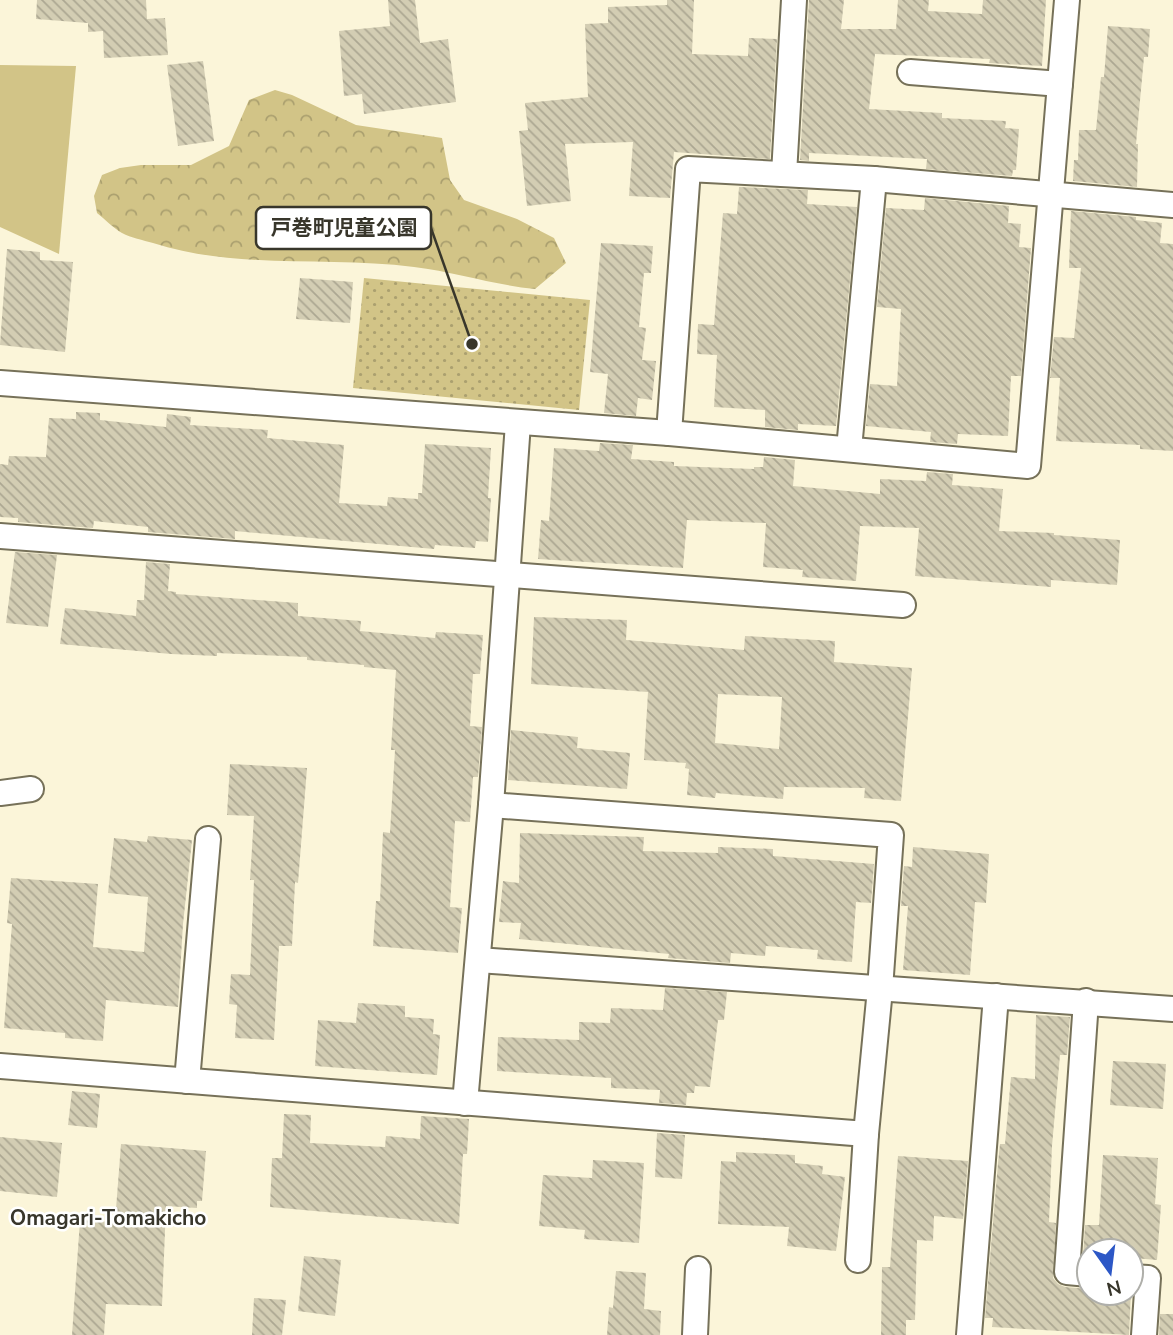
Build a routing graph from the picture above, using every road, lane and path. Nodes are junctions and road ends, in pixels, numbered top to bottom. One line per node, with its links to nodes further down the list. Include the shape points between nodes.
1 (794, 0): 5 (street)
2 (1067, 0): 4 (street)
3 (909, 72): 4 (street)
4 (1060, 84): 7 (street)
5 (785, 174): 6 (street); 11 (street, via 688,169)
6 (874, 179): 7 (street); 12 (street)
7 (1051, 193): 8 (street); 12 (street, via 1028,466)
8 (1173, 205)
9 (0, 383): 10 (street)
10 (519, 423): 11 (street); 14 (street)
11 (669, 433): 12 (street)
12 (849, 449)
13 (0, 536): 14 (street)
14 (508, 574): 15 (street); 18 (street)
15 (903, 605)
16 (31, 789): 17 (street)
17 (0, 793)
18 (491, 805): 20 (street); 21 (street, via 891,835)
19 (208, 839): 26 (street)
20 (478, 960): 21 (street); 27 (street)
21 (880, 989): 22 (street); 28 (street)
22 (996, 996): 23 (street); 34 (street)
23 (1086, 1001): 24 (street); 31 (street, via 1067,1272)
24 (1173, 1009)
25 (0, 1066): 26 (street)
26 (187, 1081): 27 (street)
27 (466, 1102): 28 (street)
28 (866, 1134): 29 (street)
29 (858, 1260)
30 (698, 1269): 33 (street)
31 (1075, 1273)
32 (1145, 1278): 35 (street)
33 (695, 1335)
34 (969, 1335)
35 (1144, 1335)

